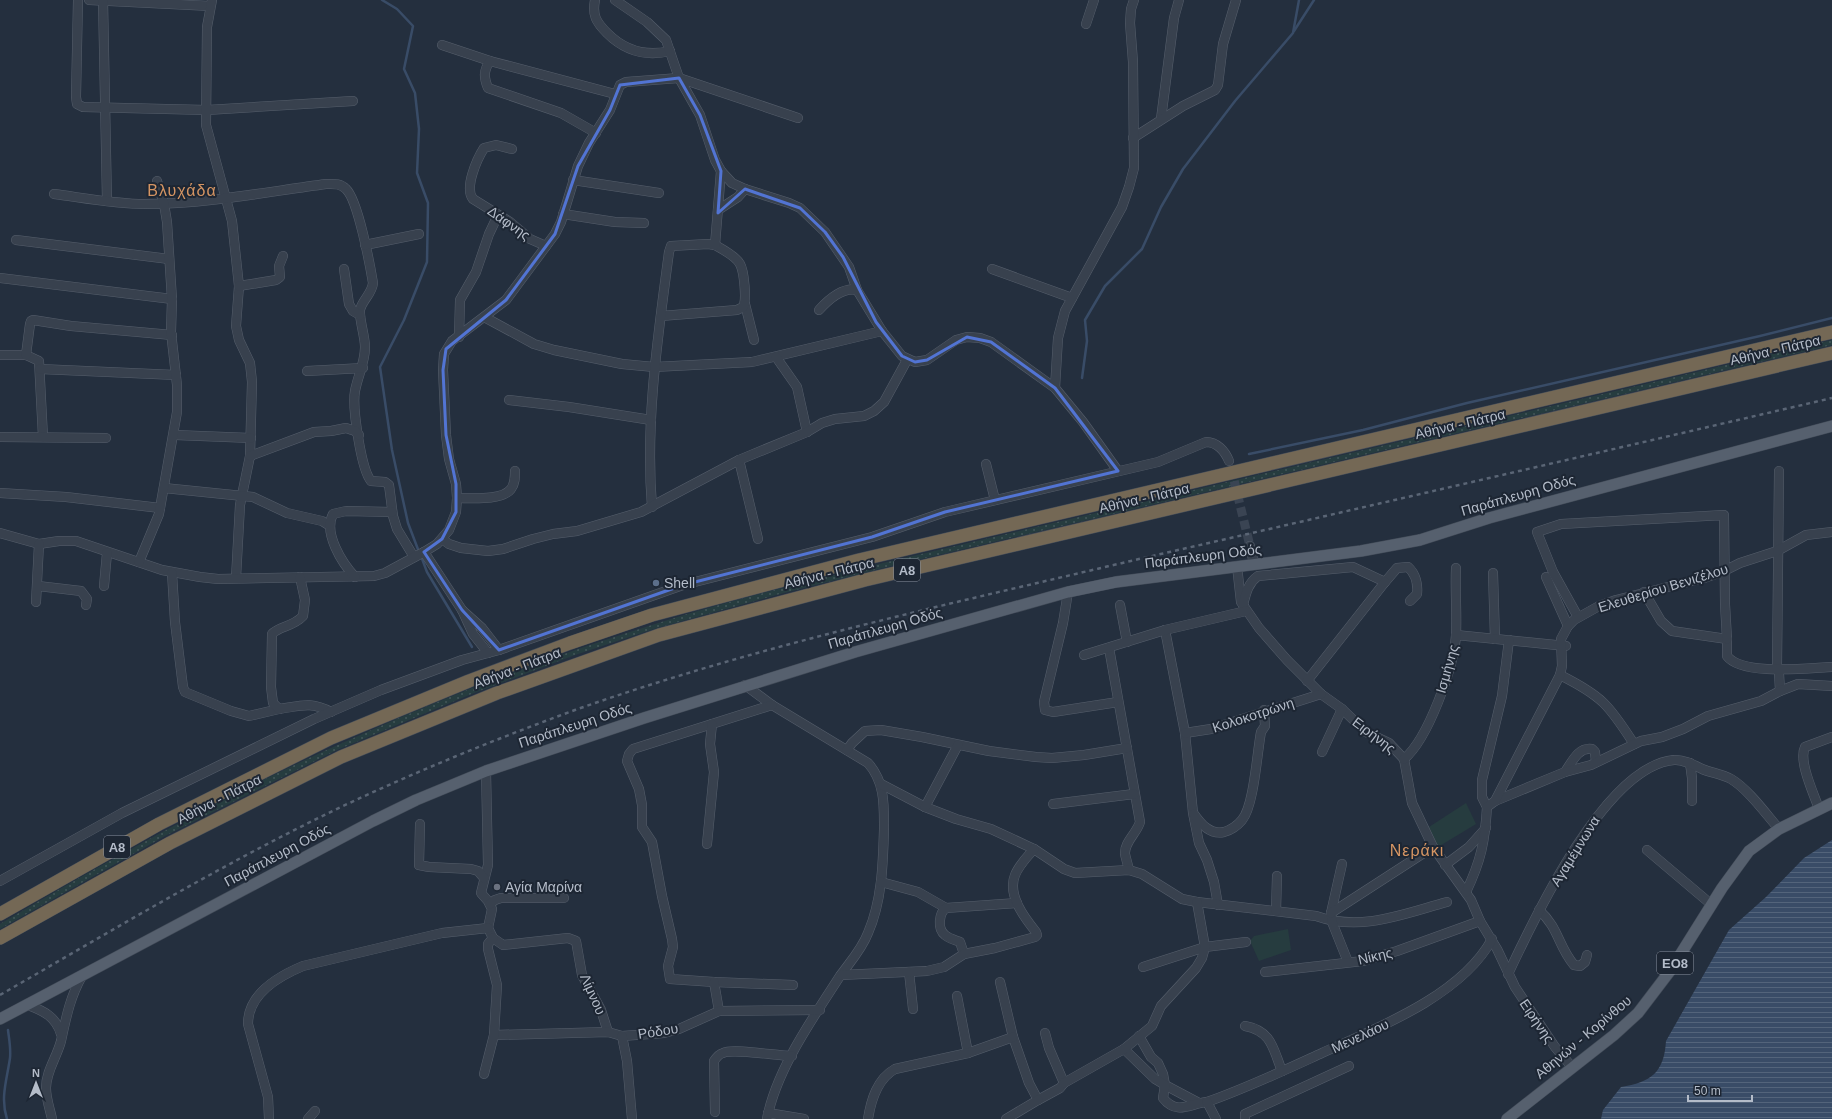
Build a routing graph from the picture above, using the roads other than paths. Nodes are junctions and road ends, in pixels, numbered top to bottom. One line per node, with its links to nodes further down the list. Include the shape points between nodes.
1 (78, 0): 19 (street, via 78,104 83,107)
2 (89, 0): 3 (street)
3 (103, 0): 10 (street); 19 (street)
4 (594, 0): 14 (street, via 595,20 625,48 650,53)
5 (615, 0): 14 (street, via 658,30)
6 (1094, 0): 12 (street)
7 (1134, 0): 24 (street, via 1130,23)
8 (1179, 0): 22 (street, via 1174,18)
9 (1236, 0): 22 (street, via 1223,44 1218,85 1215,90)
10 (150, 2): 11 (street)
11 (211, 3): 20 (street, via 207,27)
12 (1086, 24)
13 (442, 45): 15 (street)
14 (670, 50): 16 (street)
15 (490, 61): 17 (street); 23 (street, via 484,74 488,88 548,108)
16 (679, 78): 17 (street, via 626,82 620,85); 21 (street); 26 (street, via 700,115)
17 (615, 94): 23 (street, via 610,110)
18 (353, 101): 20 (street)
19 (105, 108): 20 (street); 33 (street)
20 (207, 110): 32 (street, via 207,134)
21 (798, 118)
22 (1161, 118): 24 (street)
23 (596, 133): 27 (street, via 584,151)
24 (1133, 138): 51 (street, via 1134,168 1126,197)
25 (512, 149): 37 (street, Δάφνης, via 496,145 484,148 470,184 470,196)
26 (721, 172): 29 (street); 35 (street)
27 (573, 180): 30 (street); 36 (street)
28 (157, 181): 34 (street)
29 (744, 189): 35 (street, via 738,197); 50 (street, via 789,203 800,208 814,220 843,256)
30 (659, 193)
31 (54, 194): 33 (street)
32 (226, 198): 34 (street); 41 (street, via 338,184 351,196); 49 (street, via 234,234)
33 (107, 201): 34 (street)
34 (164, 204): 45 (street)
35 (718, 210): 42 (street)
36 (563, 214): 38 (street, via 615,222); 43 (street, via 555,234)
37 (498, 215): 43 (street, Δάφνης, via 530,239); 61 (street, via 476,272 460,300)
38 (644, 223)
39 (419, 234): 41 (street)
40 (16, 240): 45 (street)
41 (365, 245): 55 (street, via 373,283)
42 (715, 245): 53 (street, via 740,264); 56 (street, via 671,246)
43 (546, 246): 57 (street, via 512,294)
44 (283, 256): 49 (street, via 279,266 280,277 276,280)
45 (169, 259): 52 (street)
46 (344, 269): 55 (street, via 349,304 353,311)
47 (992, 269): 51 (street)
48 (0, 278): 52 (street)
49 (239, 286): 83 (street, via 236,326 239,340 250,363)
50 (857, 290): 54 (street, via 852,289 838,294); 58 (street)
51 (1072, 298): 73 (street, via 1058,338)
52 (172, 299): 60 (street)
53 (745, 304): 56 (street, via 737,310); 62 (street)
54 (818, 310)
55 (360, 315): 69 (street, via 365,347)
56 (661, 316): 68 (street)
57 (486, 318): 61 (street); 68 (street, via 534,344 554,350 622,364)
58 (882, 331): 66 (street); 67 (street)
59 (1832, 332): 207 (highway, Αθήνα - Πάτρα / Α8, via 859,560 652,615 469,681 331,738 159,824)
60 (172, 335): 65 (street, via 33,320 30,324); 72 (street)
61 (459, 337): 94 (street, via 449,345 443,359 446,435)
62 (754, 340)
63 (1832, 353): 211 (highway, Αθήνα - Πάτρα / Α8, via 865,580 652,638 497,693 340,757 170,843)
64 (0, 355): 65 (street)
65 (26, 355): 70 (street, via 37,359)
66 (776, 357): 68 (street, via 752,362); 77 (street, via 797,387)
67 (907, 360): 73 (street, via 927,360 956,340 974,336 991,342); 77 (street, via 884,402 874,411 864,416 826,421)
68 (654, 366): 75 (street)
69 (363, 368): 71 (street); 79 (street, via 354,399)
70 (40, 370): 72 (street); 81 (street)
71 (307, 371)
72 (176, 376): 78 (street)
73 (1055, 388): 89 (street)
74 (509, 400): 75 (street, via 569,406)
75 (651, 420): 96 (street)
76 (1832, 426): 111 (main road, Παράπλευρη Οδός, via 1489,518 1420,540 1360,551)
77 (807, 432): 85 (street)
78 (175, 434): 83 (street); 91 (street)
79 (359, 436): 84 (street, via 355,431 346,428 314,432); 98 (street, via 368,476 371,481 385,482 389,486)
80 (0, 437): 81 (street)
81 (43, 437): 82 (street)
82 (106, 438)
83 (251, 438): 84 (street)
84 (250, 456): 93 (street)
85 (740, 460): 96 (street); 102 (street)
86 (1229, 461): 89 (street, via 1222,449 1206,442 1158,462)
87 (986, 464): 95 (street)
88 (515, 471): 94 (street, via 515,482 507,493 494,497)
89 (1118, 471): 95 (street)
90 (1779, 471): 106 (street)
91 (164, 488): 93 (street); 97 (street)
92 (0, 493): 97 (street, via 66,497)
93 (242, 495): 99 (street, via 253,497 287,513 322,521); 120 (street, via 237,532)
94 (457, 498): 103 (street, via 453,521)
95 (996, 500): 142 (street, via 933,516 872,537 683,585)
96 (652, 507): 103 (street, via 620,519 577,531 533,539 503,550 461,548)
97 (160, 508): 110 (street)
98 (392, 512): 99 (street, via 338,512 333,514); 109 (street, via 397,529)
99 (330, 526): 118 (street, via 338,555)
100 (1832, 532): 106 (street, Ελευθερίου Βενιζέλου, via 1806,535)
101 (0, 533): 104 (street)
102 (758, 538)
103 (442, 539): 107 (street)
104 (39, 544): 108 (street, via 76,541); 122 (street)
105 (1250, 546): 111 (street)
106 (1777, 551): 114 (street, Ελευθερίου Βενιζέλου); 146 (street, via 1779,586)
107 (424, 552): 109 (street); 131 (street)
108 (106, 553): 110 (street); 123 (street)
109 (414, 557): 118 (street, via 379,575)
110 (139, 562): 115 (street)
111 (1254, 564): 112 (main road, Παράπλευρη Οδός)
112 (1237, 566): 124 (main road, Παράπλευρη Οδός, via 1116,582); 130 (street, Ειρήνης, via 1240,598)
113 (1456, 568): 135 (street, Ισμήνης)
114 (1724, 571): 125 (street, Ελευθερίου Βενιζέλου); 132 (street, via 1724,515 1548,527 1537,532 1540,543); 137 (street)
115 (172, 573): 120 (street, via 210,578); 155 (street, via 175,622 183,687 186,692 249,716)
116 (1493, 573): 136 (street)
117 (300, 577): 118 (street); 120 (street); 155 (street, via 305,600 303,616 294,624 275,630 272,634 273,703)
118 (355, 577)
119 (1546, 577): 133 (street)
120 (236, 578)
121 (1385, 582): 126 (street, via 1397,568 1408,567 1412,570 1418,594); 130 (street, via 1353,567 1258,576 1246,592); 148 (street)
122 (38, 586): 127 (street); 128 (street, via 81,591 87,599)
123 (104, 586)
124 (1068, 592): 149 (main road, Παράπλευρη Οδός); 153 (street, via 1044,702 1045,710 1053,712)
125 (1644, 592): 132 (street, Ελευθερίου Βενιζέλου, via 1600,606); 137 (street, via 1661,621 1672,631)
126 (1410, 601)
127 (36, 602)
128 (86, 605)
129 (1120, 605): 139 (street)
130 (1245, 609): 134 (street); 148 (street, Ειρήνης)
131 (462, 610): 142 (street, via 482,628); 143 (street, via 473,634)
132 (1578, 617): 133 (street, Ελευθερίου Βενιζέλου)
133 (1568, 626): 140 (street, Ελευθερίου Βενιζέλου, via 1561,639)
134 (1165, 630): 139 (street); 160 (street)
135 (1456, 636): 136 (street); 167 (street, Ισμήνης, via 1446,679 1420,741)
136 (1496, 639): 138 (street)
137 (1727, 639): 146 (street, via 1727,656 1730,659 1750,667)
138 (1509, 640): 140 (street); 179 (street, via 1502,696 1482,780 1482,797)
139 (1127, 642): 141 (street)
140 (1565, 645): 147 (street, Ελευθερίου Βενιζέλου)
141 (1109, 648): 144 (street); 153 (street)
142 (499, 650): 143 (street)
143 (488, 653): 158 (street, via 381,690)
144 (1084, 655)
145 (1832, 667): 146 (street)
146 (1776, 669): 151 (street, via 1779,673)
147 (1560, 675): 162 (street, via 1599,697 1614,713); 174 (street, Ελευθερίου Βενιζέλου)
148 (1307, 681): 152 (street, Ειρήνης)
149 (745, 685): 154 (street); 170 (main road, Παράπλευρη Οδός)
150 (1832, 686): 151 (street, via 1798,684)
151 (1780, 691): 162 (street, via 1761,701 1708,716 1662,737)
152 (1321, 694): 156 (street, Κολοκοτρώνη); 157 (street, Ειρήνης)
153 (1118, 702): 164 (street)
154 (772, 705): 159 (street); 165 (street)
155 (279, 709): 158 (street, via 310,705)
156 (1264, 710): 160 (street, Κολοκοτρώνη, via 1211,729); 181 (street, via 1264,726 1250,805 1242,820 1229,830 1214,832)
157 (1342, 710): 166 (street); 167 (street, Ειρήνης, via 1366,732 1389,743)
158 (331, 712): 194 (street, via 122,813)
159 (712, 724): 185 (street, via 710,744 714,772); 225 (street, via 633,749 627,761 639,788 642,800 642,827 652,842 672,939 668,976 676,980)
160 (1185, 733): 181 (street)
161 (1832, 737): 180 (street, via 1803,750 1804,765)
162 (1634, 744): 168 (street)
163 (958, 745): 164 (street, via 1052,758); 165 (street, via 922,737 865,731); 178 (street)
164 (1126, 748): 173 (street)
165 (847, 750): 172 (street, via 868,763)
166 (1322, 752)
167 (1404, 759): 186 (street, Ειρήνης, via 1412,803)
168 (1596, 762): 171 (street); 171 (street, via 1594,752 1588,748 1576,756)
169 (1690, 763): 175 (street); 184 (street, via 1736,782); 205 (street, Αγαμέμνωνα, via 1667,761 1629,782 1614,796 1588,830)
170 (486, 771): 193 (street, via 488,865); 224 (main road, Παράπλευρη Οδός, via 373,821)
171 (1565, 772): 174 (street)
172 (881, 784): 178 (street); 195 (street, via 884,806)
173 (1134, 794): 177 (street); 191 (street, via 1140,822 1126,847)
174 (1495, 801): 179 (street, Ελευθερίου Βενιζέλου)
175 (1692, 801)
176 (1832, 803): 180 (main road, Αθηνών - Κορίνθου / ΕΟ8)
177 (1053, 804)
178 (925, 806): 187 (street, via 956,819 991,829)
179 (1487, 807): 183 (street)
180 (1819, 808): 184 (main road, Αθηνών - Κορίνθου / ΕΟ8)
181 (1193, 813): 202 (street, via 1199,844 1209,867)
182 (420, 824): 193 (street, via 418,860 422,867 471,869 478,871)
183 (1486, 828): 190 (street, via 1468,847); 196 (street, via 1481,857)
184 (1779, 829): 203 (main road, Αθηνών - Κορίνθου / ΕΟ8, via 1749,851 1731,873)
185 (707, 844)
186 (1433, 847): 190 (street, Ειρήνης); 208 (street)
187 (1034, 849): 191 (street, via 1064,869 1075,873); 200 (street, via 1014,876 1014,896)
188 (1646, 850): 203 (street)
189 (1342, 864): 208 (street)
190 (1445, 865): 196 (street, Ειρήνης)
191 (1129, 870): 198 (street, via 1142,874 1182,899)
192 (1277, 876): 206 (street)
193 (484, 878): 201 (street, via 481,893)
194 (0, 880)
195 (881, 882): 204 (street, via 911,889); 223 (street, via 868,934 862,947)
196 (1466, 892): 209 (street, Ειρήνης)
197 (564, 898): 201 (street, via 501,898)
198 (1197, 902): 202 (street); 215 (street)
199 (1446, 902): 208 (street, via 1383,920 1360,923)
200 (1017, 903): 204 (street); 216 (street, via 1036,932 1035,937)
201 (490, 904): 210 (street, via 492,909)
202 (1218, 905): 206 (street)
203 (1712, 905): 246 (main road, Αθηνών - Κορίνθου / ΕΟ8, via 1670,971 1638,1013)
204 (946, 908): 216 (street, via 941,915 941,930 945,935 960,942)
205 (1539, 910): 217 (street, via 1555,928 1566,955 1574,965 1580,966); 222 (street, Αγαμέμνωνα)
206 (1276, 911): 208 (street)
207 (0, 914)
208 (1331, 917): 218 (street)
209 (1480, 920): 213 (street, Ειρήνης); 218 (street, Νίκης, via 1397,951 1363,961)
210 (488, 928): 212 (street); 258 (street, via 442,933 303,966 287,973 261,993 252,1005 248,1024 268,1097)
211 (0, 938)
212 (493, 938): 235 (street, Λίμνου, via 504,945 568,938 576,941 582,975 601,1010); 238 (street, via 488,944 488,949 497,985)
213 (1492, 939): 222 (street, Ειρήνης); 247 (street, Μενελάου, via 1472,965 1433,997 1392,1021)
214 (1246, 942): 215 (street)
215 (1205, 947): 219 (street); 240 (street, via 1196,968 1161,1006 1152,1026)
216 (964, 954): 220 (street, via 944,967)
217 (1587, 955)
218 (1348, 962): 221 (street, Νίκης)
219 (1143, 967)
220 (909, 972): 223 (street); 230 (street)
221 (1265, 972)
222 (1508, 974): 246 (street, Ειρήνης, via 1542,1028)
223 (841, 975): 231 (street)
224 (82, 976): 229 (main road, Παράπλευρη Οδός); 237 (street, via 73,993)
225 (714, 982): 227 (street); 232 (street)
226 (1000, 982): 241 (street)
227 (793, 985)
228 (957, 996): 243 (street)
229 (28, 1005): 233 (main road, Παράπλευρη Οδός); 237 (street, via 53,1018)
230 (912, 1008)
231 (820, 1010): 232 (street, Ρόδου); 244 (street)
232 (719, 1011): 239 (street, Ρόδου, via 664,1033)
233 (0, 1019)
234 (1245, 1026): 247 (street, via 1267,1035)
235 (608, 1032): 238 (street, Ρόδου); 239 (street, Ρόδου)
236 (1045, 1033): 249 (street)
237 (62, 1034): 257 (street, via 47,1079 46,1088)
238 (494, 1035): 248 (street)
239 (622, 1036): 260 (street)
240 (1139, 1036): 242 (street); 250 (street, via 1151,1057 1158,1063)
241 (1013, 1038): 243 (street); 251 (street)
242 (1124, 1049): 249 (street); 250 (street)
243 (968, 1052): 262 (street, via 895,1069 888,1073 874,1093)
244 (792, 1056): 254 (street, via 734,1051 723,1052 717,1056 714,1061); 255 (street)
245 (1349, 1066): 256 (street)
246 (1572, 1067): 265 (main road, Αθηνών - Κορίνθου / ΕΟ8)
247 (1282, 1071): 252 (street, Μενελάου)
248 (484, 1074)
249 (1064, 1083): 251 (street)
250 (1165, 1086): 252 (street); 252 (street, Μενελάου, via 1163,1098 1170,1105 1189,1108)
251 (1038, 1100): 263 (street)
252 (1203, 1103): 264 (street)
253 (315, 1111): 259 (street)
254 (715, 1112)
255 (768, 1116): 261 (street)
256 (1245, 1116)
257 (52, 1119)
258 (269, 1119)
259 (308, 1119)
260 (632, 1119)
261 (804, 1119)
262 (868, 1119)
263 (1006, 1119)
264 (1216, 1119)
265 (1507, 1119)

